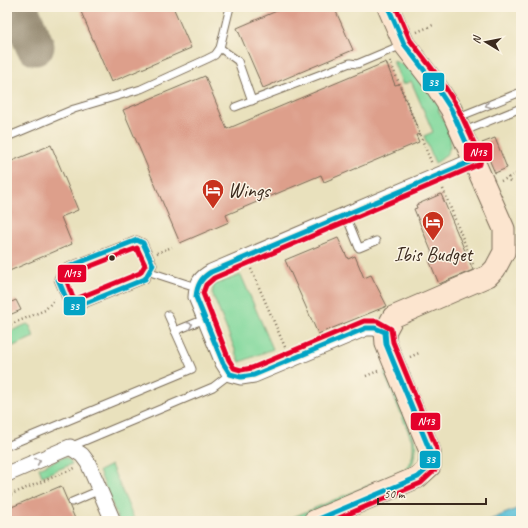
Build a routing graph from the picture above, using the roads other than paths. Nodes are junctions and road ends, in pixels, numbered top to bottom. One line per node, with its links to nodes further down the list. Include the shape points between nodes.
1 (230, 7): 4 (lane)
2 (388, 7): 3 (main road)
3 (404, 44): 6 (lane, via 357,64 350,63); 9 (main road, via 434,83)
4 (220, 48): 6 (lane, via 238,61); 10 (lane, via 215,56 141,88 74,109)
5 (521, 92): 9 (lane, one-way to 9)
6 (252, 101): 7 (lane)
7 (235, 107)
8 (521, 108): 9 (lane)
9 (459, 125): 11 (main road)
10 (7, 137)
11 (474, 160): 12 (street); 19 (main road, via 504,229 504,252 488,276 393,317)
12 (346, 216): 13 (lane, via 359,248); 15 (street, via 200,278)
13 (376, 241)
14 (150, 272): 14 (lane, via 145,279 76,307 68,304 58,279 63,269 137,240 143,243 150,256 153,265); 15 (lane)
15 (196, 287): 17 (street, via 196,297)
16 (168, 315): 18 (lane)
17 (205, 319): 18 (lane, one-way to 17); 20 (street)
18 (175, 331): 21 (lane, via 192,369)
19 (385, 332): 20 (street, via 366,328 254,375 241,377); 27 (main road, via 386,344 430,451 430,466 418,477)
20 (230, 374): 22 (lane, via 213,387)
21 (7, 446)
22 (70, 447): 23 (street, one-way to 22); 24 (street, via 88,463)
23 (7, 474)
24 (100, 490): 25 (lane); 26 (street)
25 (72, 502)
26 (113, 521)
27 (314, 521)

